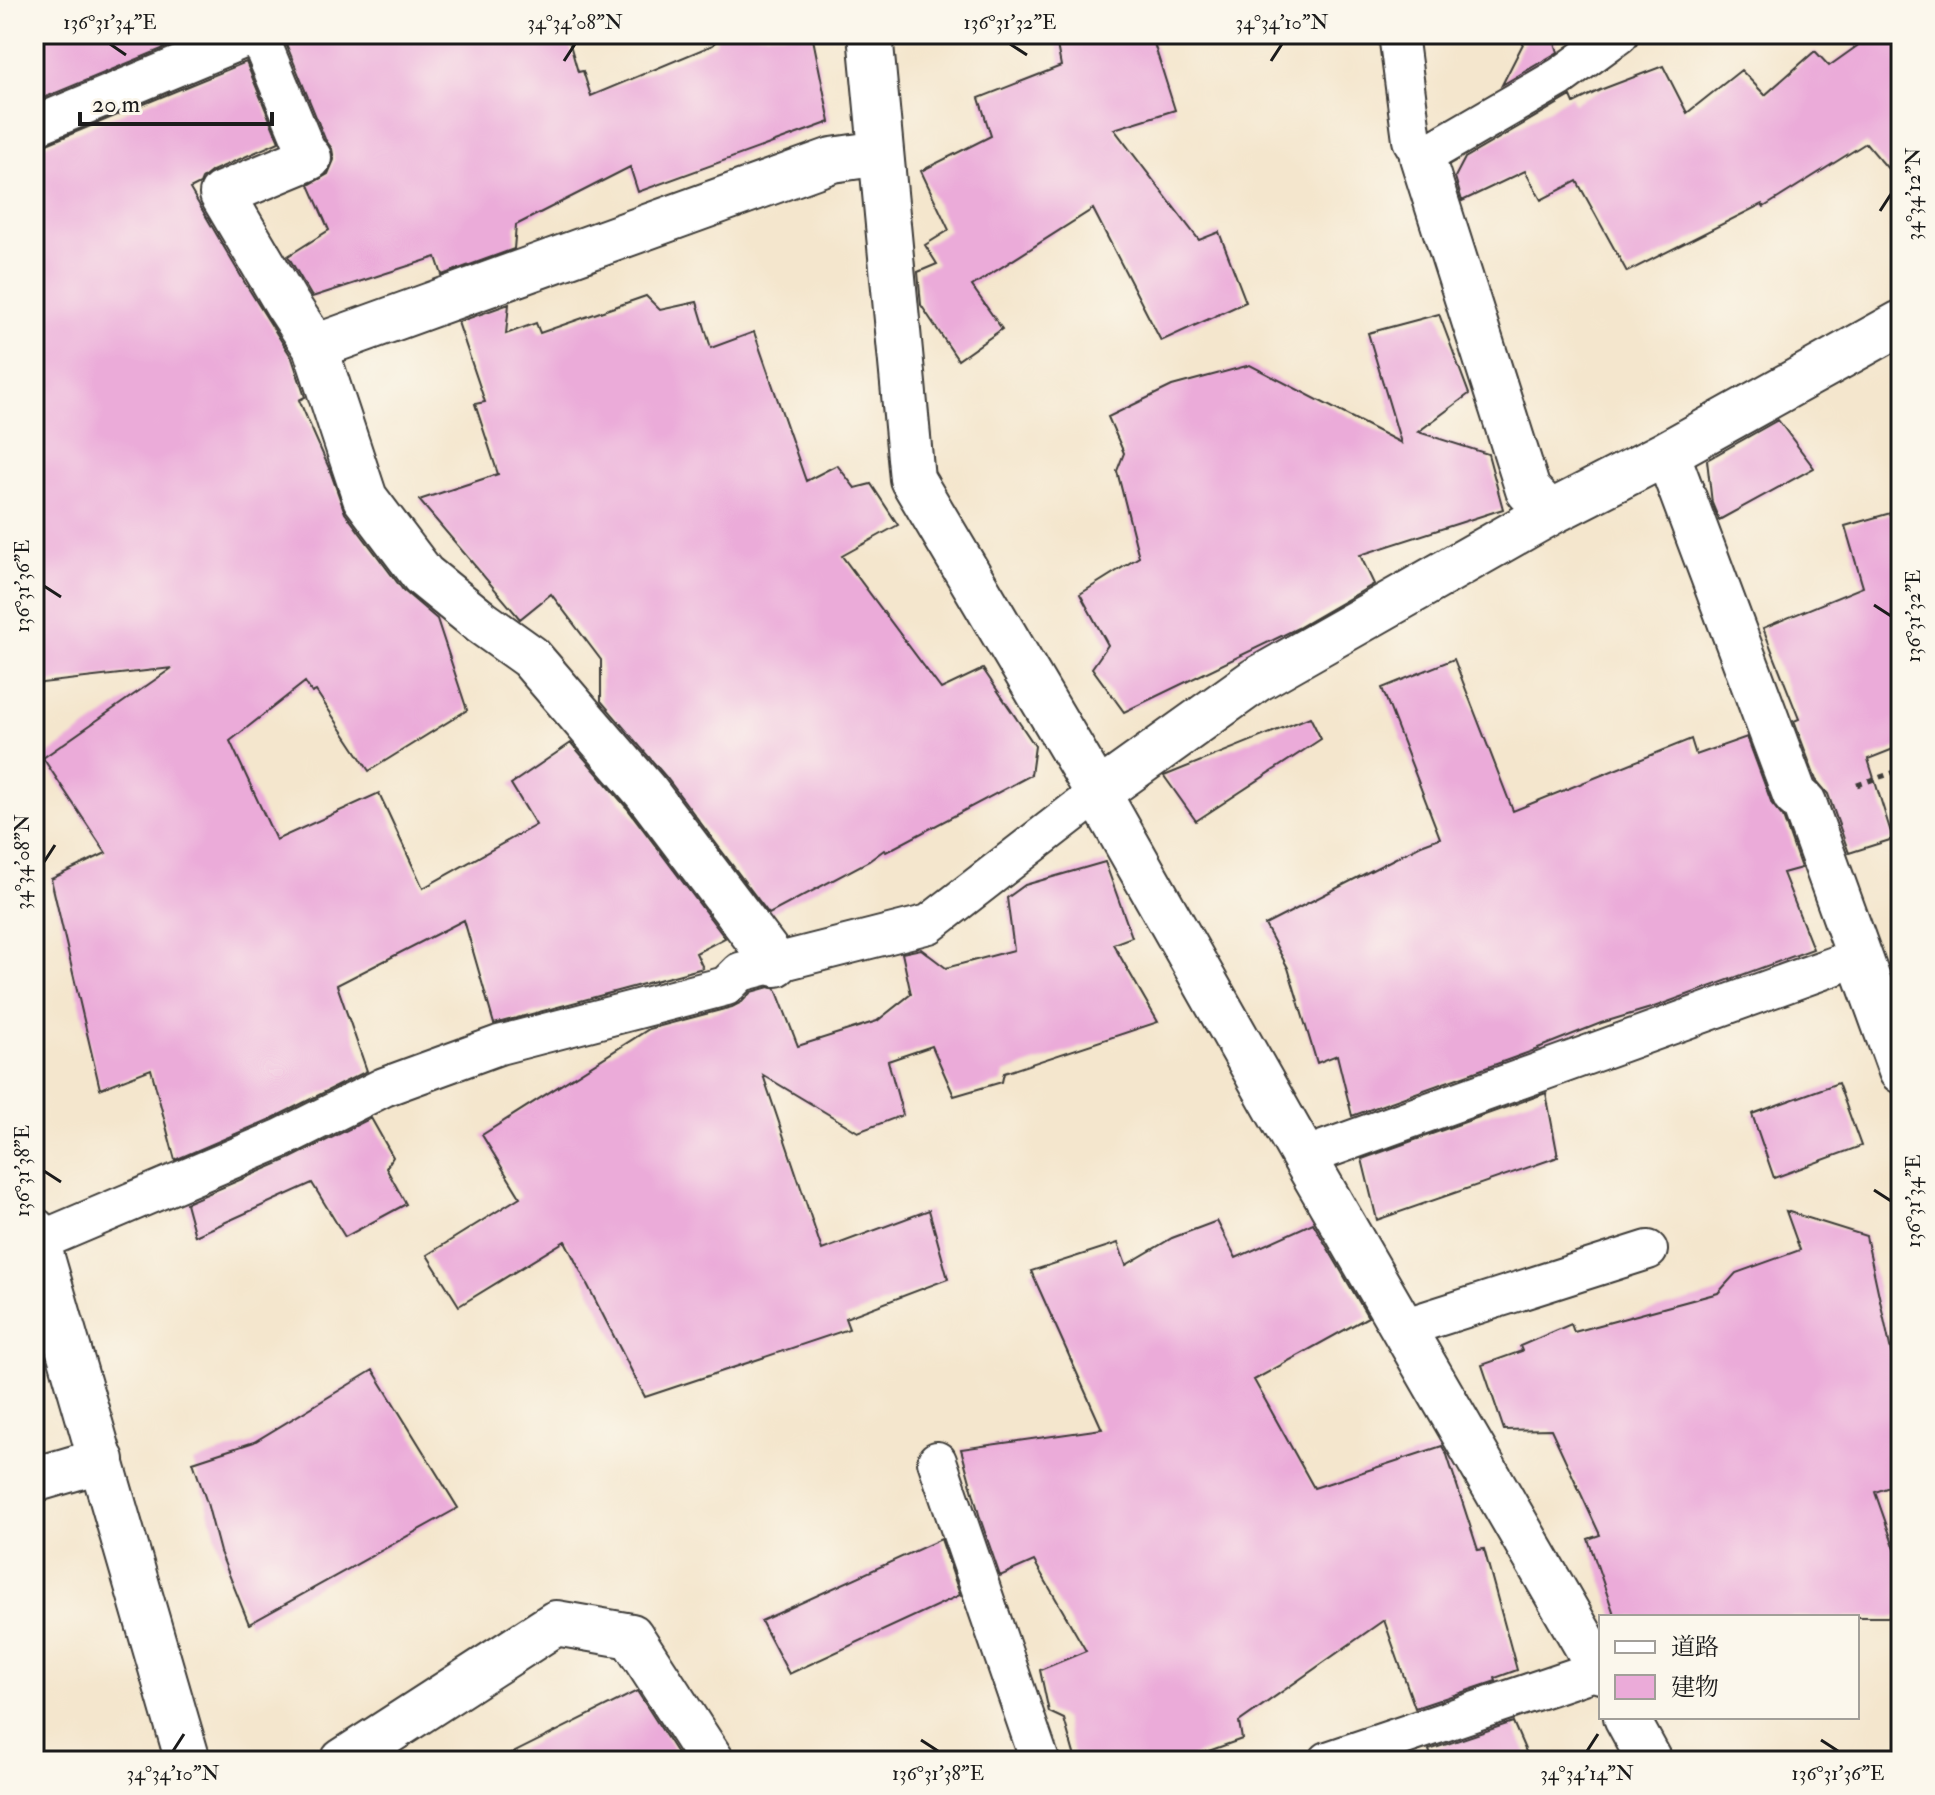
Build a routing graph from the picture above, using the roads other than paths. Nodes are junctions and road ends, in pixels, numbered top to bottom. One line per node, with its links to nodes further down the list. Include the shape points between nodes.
1 (257, 34): 5 (lane); 8 (lane)
2 (870, 34): 6 (street)
3 (1398, 34): 7 (lane, via 1412,140)
4 (1619, 34): 7 (lane, via 1560,77)
5 (34, 126)
6 (881, 153): 10 (street, via 832,160); 13 (street, via 912,479)
7 (1422, 157): 12 (street, via 1528,490)
8 (309, 158): 10 (street, via 222,194)
9 (1901, 323): 11 (street)
10 (315, 347): 15 (street, via 365,498 423,575 530,657 646,792)
11 (1667, 453): 12 (street); 14 (street)
12 (1550, 513): 13 (street, via 1256,680)
13 (1098, 793): 15 (lane, via 929,924); 17 (street)
14 (1859, 957): 16 (street); 17 (lane)
15 (776, 964): 18 (lane, via 740,972 726,986 499,1045 384,1087 282,1138)
16 (1901, 1071)
17 (1304, 1157): 20 (street)
18 (35, 1236): 21 (street)
19 (1648, 1250): 20 (lane)
20 (1403, 1328): 24 (street)
21 (102, 1460): 23 (street); 27 (street)
22 (937, 1461): 30 (lane)
23 (34, 1480)
24 (1599, 1668)
25 (1599, 1670): 31 (lane)
26 (1627, 1719): 32 (street)
27 (188, 1761)
28 (343, 1761): 29 (street, via 556,1623 631,1636)
29 (712, 1761)
30 (1040, 1761)
31 (1328, 1761)
32 (1650, 1761)

